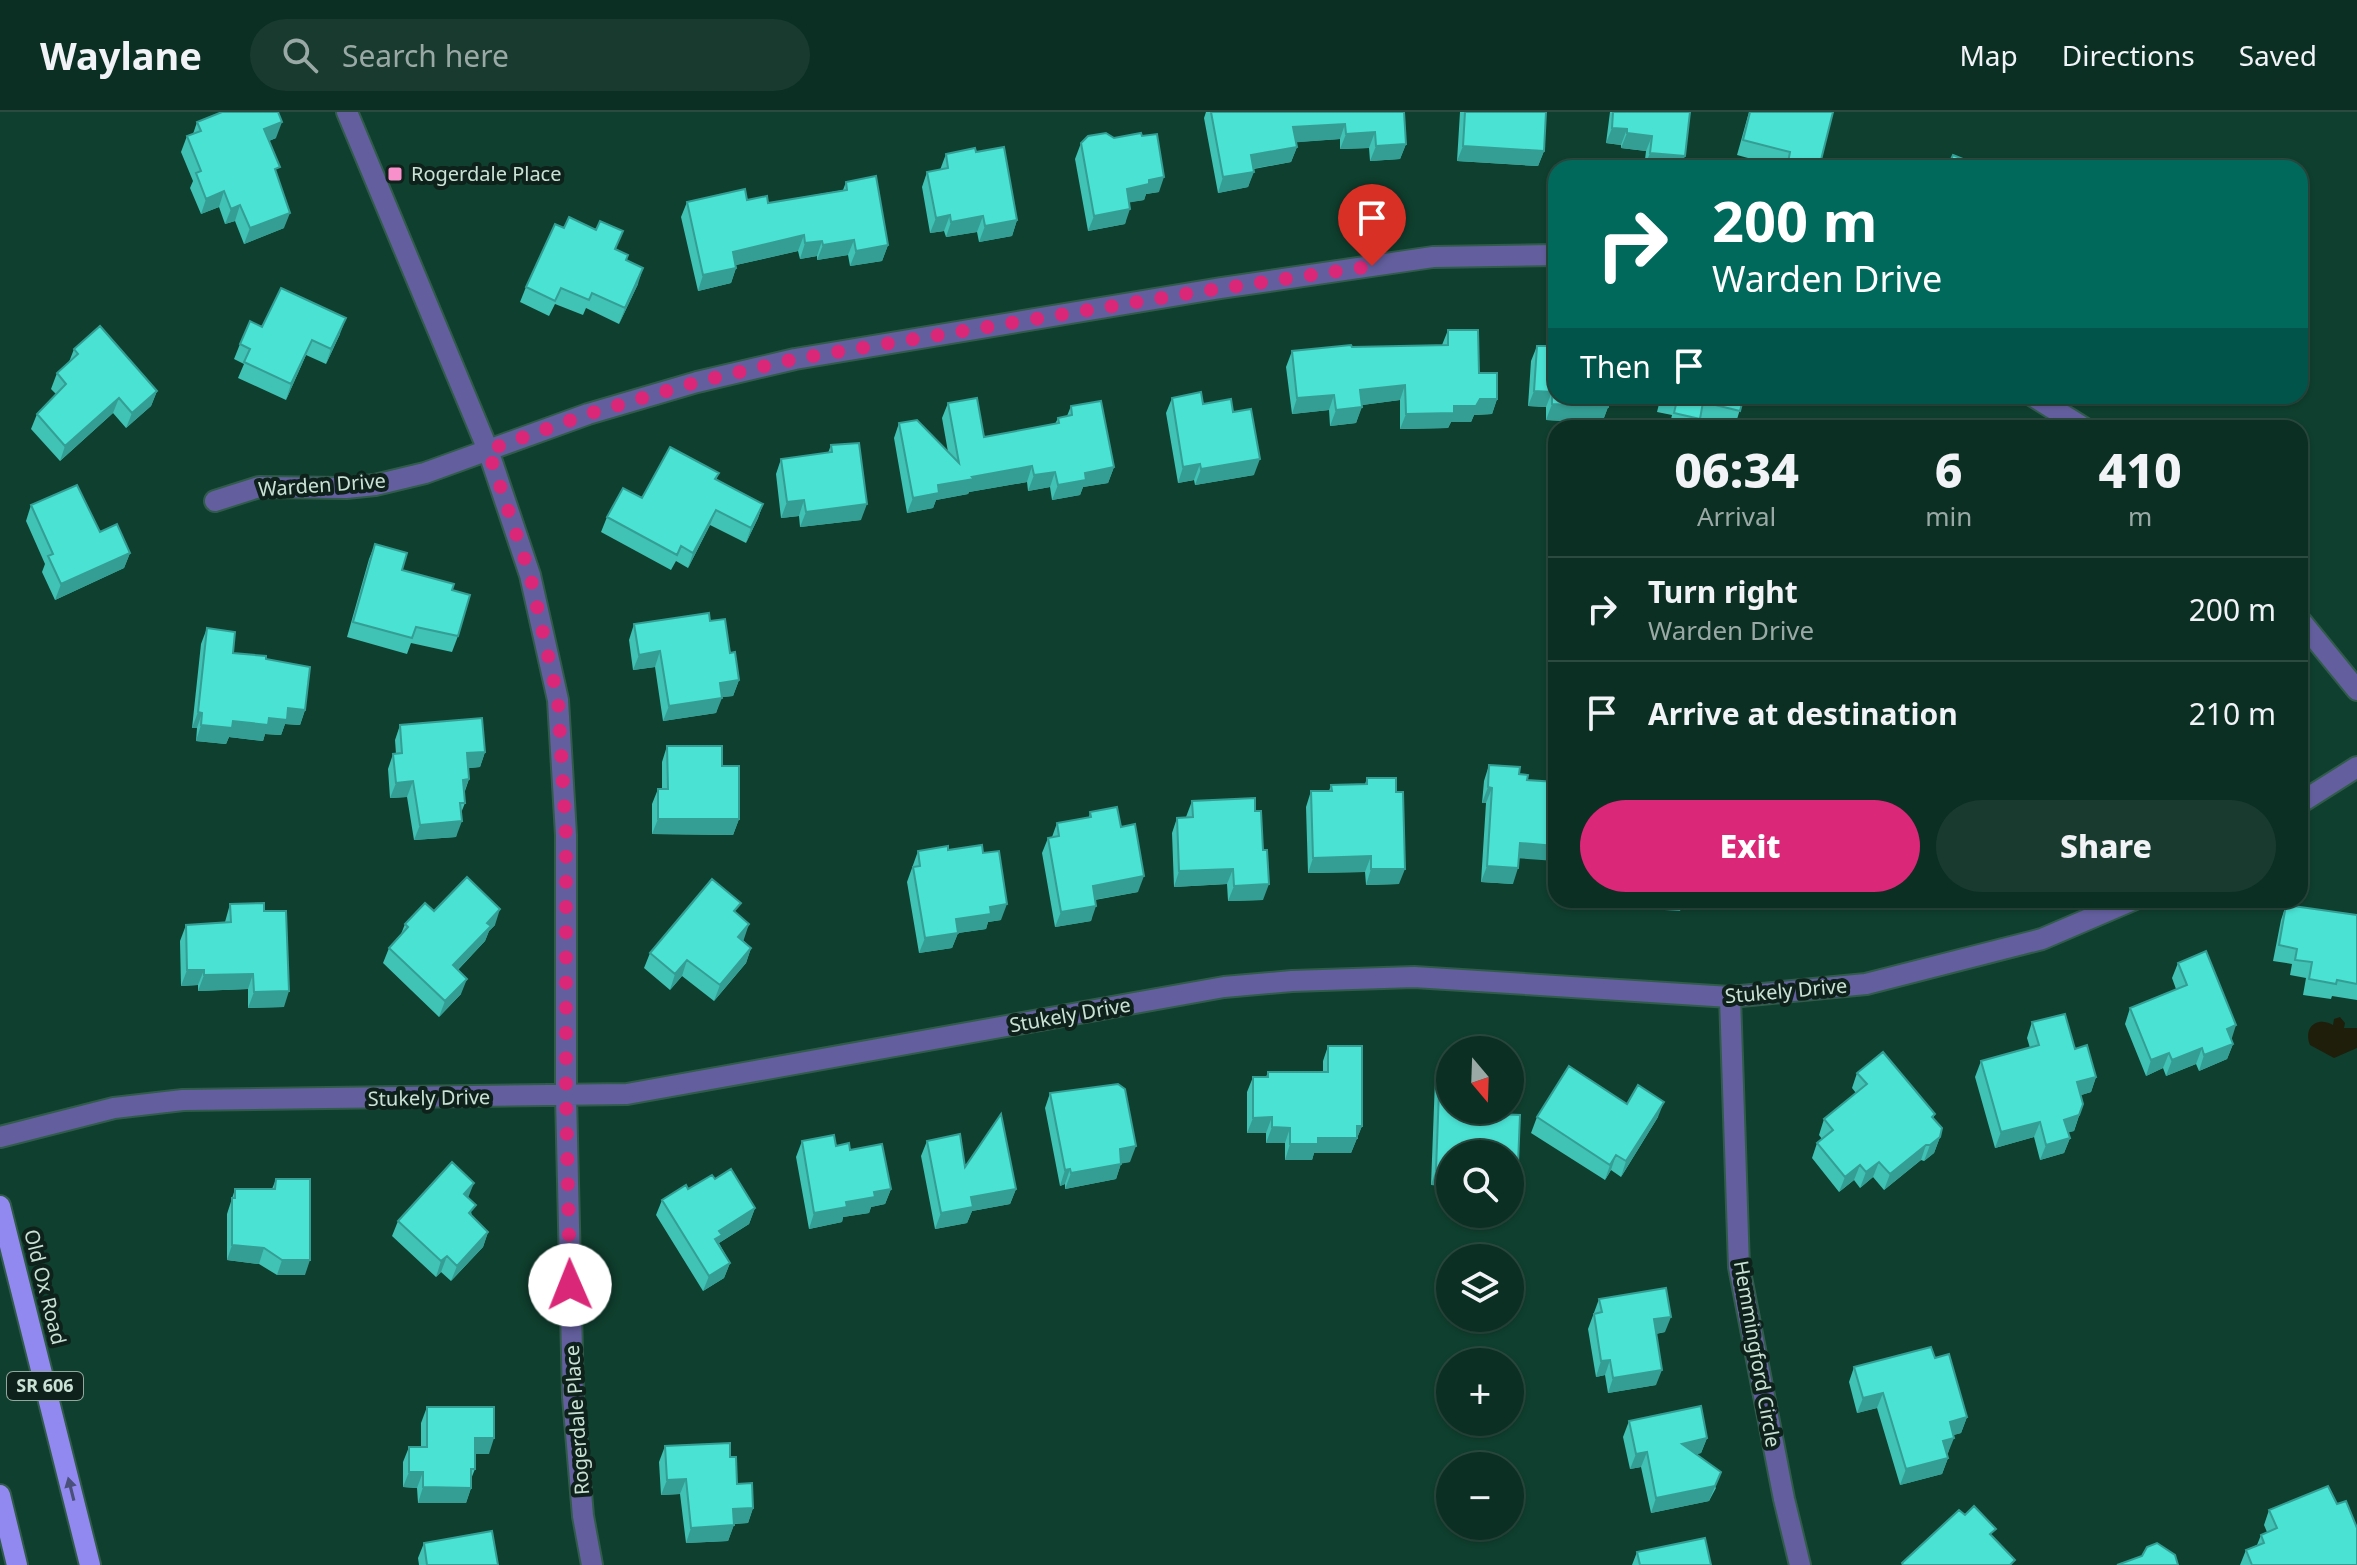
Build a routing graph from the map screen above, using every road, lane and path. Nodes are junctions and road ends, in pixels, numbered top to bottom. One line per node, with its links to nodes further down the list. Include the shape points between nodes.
1 (347, 112): 5 (street, Rogerdale Place)
2 (1548, 255): 5 (street, Warden Drive, via 1433,257 795,359 588,414)
3 (2046, 404): 4 (street)
4 (2071, 420)
5 (488, 450): 6 (street, Warden Drive, via 375,485 259,487); 13 (street, Rogerdale Place, via 530,575 558,700 566,835)
6 (215, 501)
7 (2308, 630): 8 (street)
8 (2357, 690)
9 (2357, 767): 10 (street)
10 (2308, 798)
11 (2114, 908): 12 (street, Stukely Drive, via 2042,939 1879,981)
12 (1730, 997): 13 (street, Stukely Drive, via 1446,978 1292,981 1224,987 627,1094); 20 (street, Hemmingford Circle, via 1739,1267)
13 (566, 1096): 14 (street, Stukely Drive, via 183,1100 114,1108); 19 (street, Rogerdale Place, via 573,1397)
14 (0, 1137)
15 (0, 1206): 18 (main road, Old Ox Road / SR 606, one-way to 15)
16 (0, 1495): 17 (main road)
17 (17, 1565)
18 (90, 1565)
19 (592, 1565)
20 (1800, 1565)

